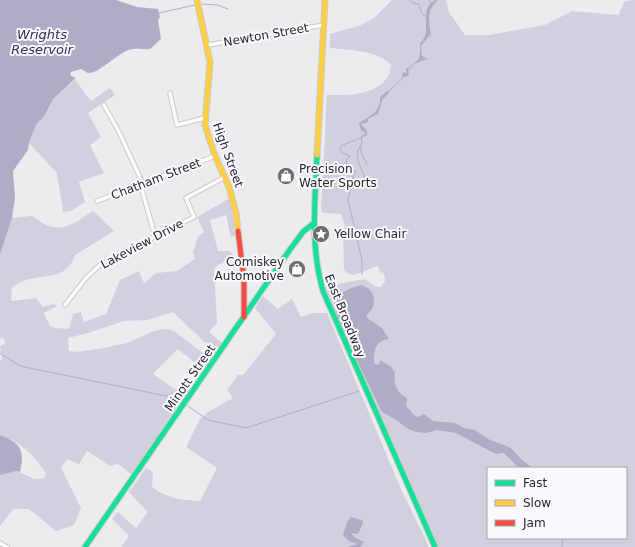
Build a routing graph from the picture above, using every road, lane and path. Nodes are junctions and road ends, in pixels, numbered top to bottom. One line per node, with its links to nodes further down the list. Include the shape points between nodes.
1 (197, 0): 4 (street, High Street)
2 (325, 0): 3 (street, East Broadway)
3 (324, 25): 4 (street, Newton Street); 12 (street, East Broadway)
4 (208, 45): 7 (street, High Street, via 210,75)
5 (170, 93): 7 (street, via 177,125)
6 (104, 106): 10 (street)
7 (205, 118): 8 (street, High Street, via 207,134)
8 (215, 156): 9 (street, High Street); 10 (street, Chatham Street)
9 (225, 177): 13 (street, Lakeview Drive, via 186,198 194,218); 15 (street, High Street, via 239,229 244,279)
10 (143, 184): 11 (street, Chatham Street); 13 (street, via 142,190)
11 (97, 201)
12 (314, 223): 15 (street, Minott Street, via 303,232); 19 (street, East Broadway, via 316,267 323,294)
13 (156, 236): 14 (street, Lakeview Drive, via 101,264 86,278)
14 (65, 305)
15 (244, 318): 18 (street, Minott Street)
16 (0, 543): 17 (street)
17 (7, 547)
18 (85, 547)
19 (435, 547)

